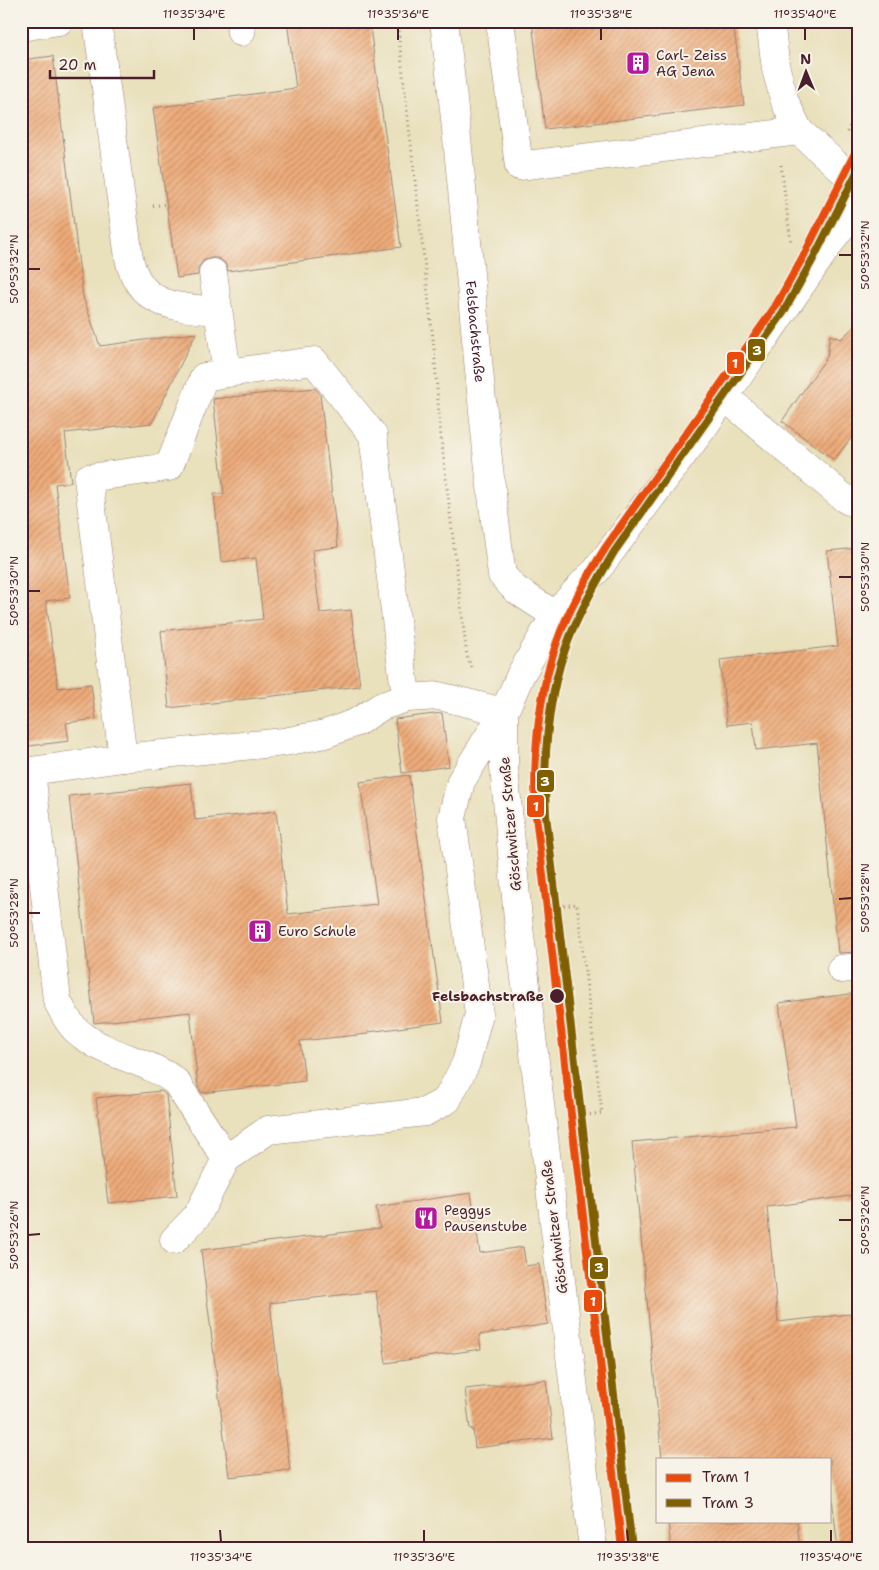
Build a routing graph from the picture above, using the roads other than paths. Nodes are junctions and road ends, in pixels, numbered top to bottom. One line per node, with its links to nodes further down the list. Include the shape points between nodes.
1 (59, 21): 6 (street)
2 (97, 21): 11 (street, via 133,274 142,289 156,300)
3 (444, 21): 15 (street, Felsbachstraße, via 502,575 515,589)
4 (500, 21): 7 (street, via 519,166)
5 (770, 21): 7 (street, via 782,94)
6 (21, 27)
7 (799, 131): 8 (street)
8 (858, 184)
9 (858, 209): 13 (street, Göschwitzer Straße, via 838,231)
10 (214, 273): 11 (street)
11 (218, 311): 12 (street)
12 (227, 373): 16 (street, via 314,361 373,435); 18 (street, via 204,378 169,467 88,478)
13 (724, 397): 14 (street, via 844,498 849,501); 15 (street, Göschwitzer Straße, via 596,571)
14 (858, 498)
15 (555, 615): 17 (street, Göschwitzer Straße, via 520,674)
16 (407, 698): 17 (street, via 439,696); 18 (street, via 382,706 357,722 325,734 284,742)
17 (504, 712): 19 (street, via 461,781 452,818 479,1014 466,1063 447,1100 425,1112 268,1130); 21 (street, Göschwitzer Straße, via 504,767 518,919)
18 (123, 758): 19 (street, via 31,771 57,1000 81,1035 156,1069 176,1082)
19 (226, 1159): 20 (street, via 197,1216)
20 (174, 1240)
21 (593, 1549)

